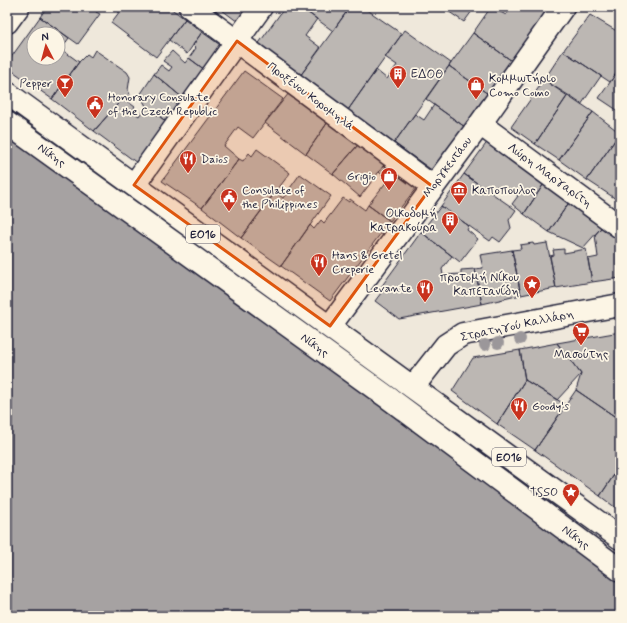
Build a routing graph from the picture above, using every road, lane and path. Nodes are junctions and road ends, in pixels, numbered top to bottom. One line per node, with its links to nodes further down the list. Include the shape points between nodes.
1 (18, 7): 5 (street)
2 (190, 7): 6 (street, Προξένου Κορομηλά)
3 (261, 7): 6 (street)
4 (563, 7): 9 (street, Μοργκεντάου)
5 (7, 22)
6 (236, 41): 10 (street); 11 (street, Προξένου Κορομηλά)
7 (7, 93): 10 (street, Νίκης / ΕΟ16)
8 (7, 123): 17 (street, Νίκης, via 384,394)
9 (480, 124): 11 (street, Μοργκεντάου); 12 (street, Λώρη Μαργαρίτη)
10 (134, 185): 14 (street, Νίκης / ΕΟ16)
11 (432, 186): 14 (street, Μοργκεντάου)
12 (620, 227)
13 (620, 305): 15 (street, Στρατηγού Καλλάρη, via 463,334 446,345)
14 (330, 326): 15 (street, Νίκης / ΕΟ16)
15 (413, 387): 16 (street, Νίκης / ΕΟ16)
16 (620, 538)
17 (620, 570)

